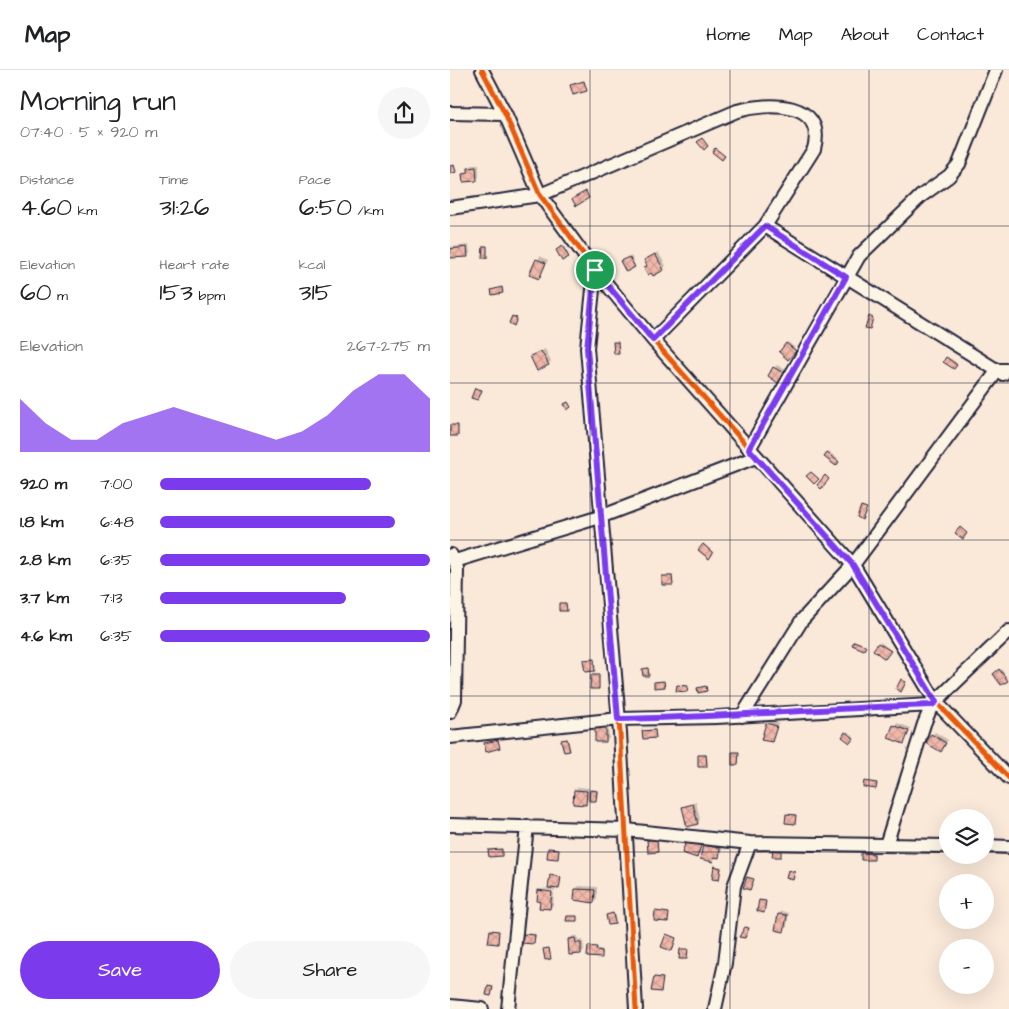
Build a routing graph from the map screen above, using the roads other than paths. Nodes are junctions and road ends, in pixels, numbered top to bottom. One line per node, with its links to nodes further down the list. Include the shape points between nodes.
1 (482, 70): 4 (street)
2 (996, 70): 9 (street, via 959,164 950,176 921,196 879,235 859,256)
3 (450, 113): 4 (street)
4 (505, 114): 5 (street)
5 (540, 195): 6 (street); 7 (street, via 737,111 752,107 797,108 810,118 817,138 814,149); 8 (street)
6 (450, 208)
7 (765, 226): 9 (street); 10 (street)
8 (595, 270): 10 (street); 13 (street, via 587,348)
9 (846, 277): 11 (street); 12 (street)
10 (653, 340): 12 (street)
11 (1005, 372): 15 (street)
12 (752, 453): 13 (street); 15 (street)
13 (600, 517): 14 (street); 20 (street)
14 (452, 557): 18 (street, via 457,568 455,700)
15 (853, 565): 17 (street); 19 (street, via 802,620)
16 (1009, 631): 17 (street)
17 (934, 703): 19 (street); 22 (street); 27 (street, via 924,724)
18 (450, 712)
19 (742, 716): 20 (street)
20 (618, 719): 21 (street); 25 (street)
21 (450, 737)
22 (1009, 778)
23 (450, 825): 24 (street)
24 (527, 826): 25 (street); 33 (street)
25 (626, 830): 26 (street); 34 (street)
26 (750, 843): 27 (street); 35 (street, via 734,886 725,963)
27 (886, 845): 28 (street)
28 (939, 846)
29 (994, 846): 30 (street)
30 (1009, 846)
31 (450, 1006): 32 (street)
32 (482, 1009)
33 (508, 1009)
34 (636, 1009)
35 (715, 1009)

